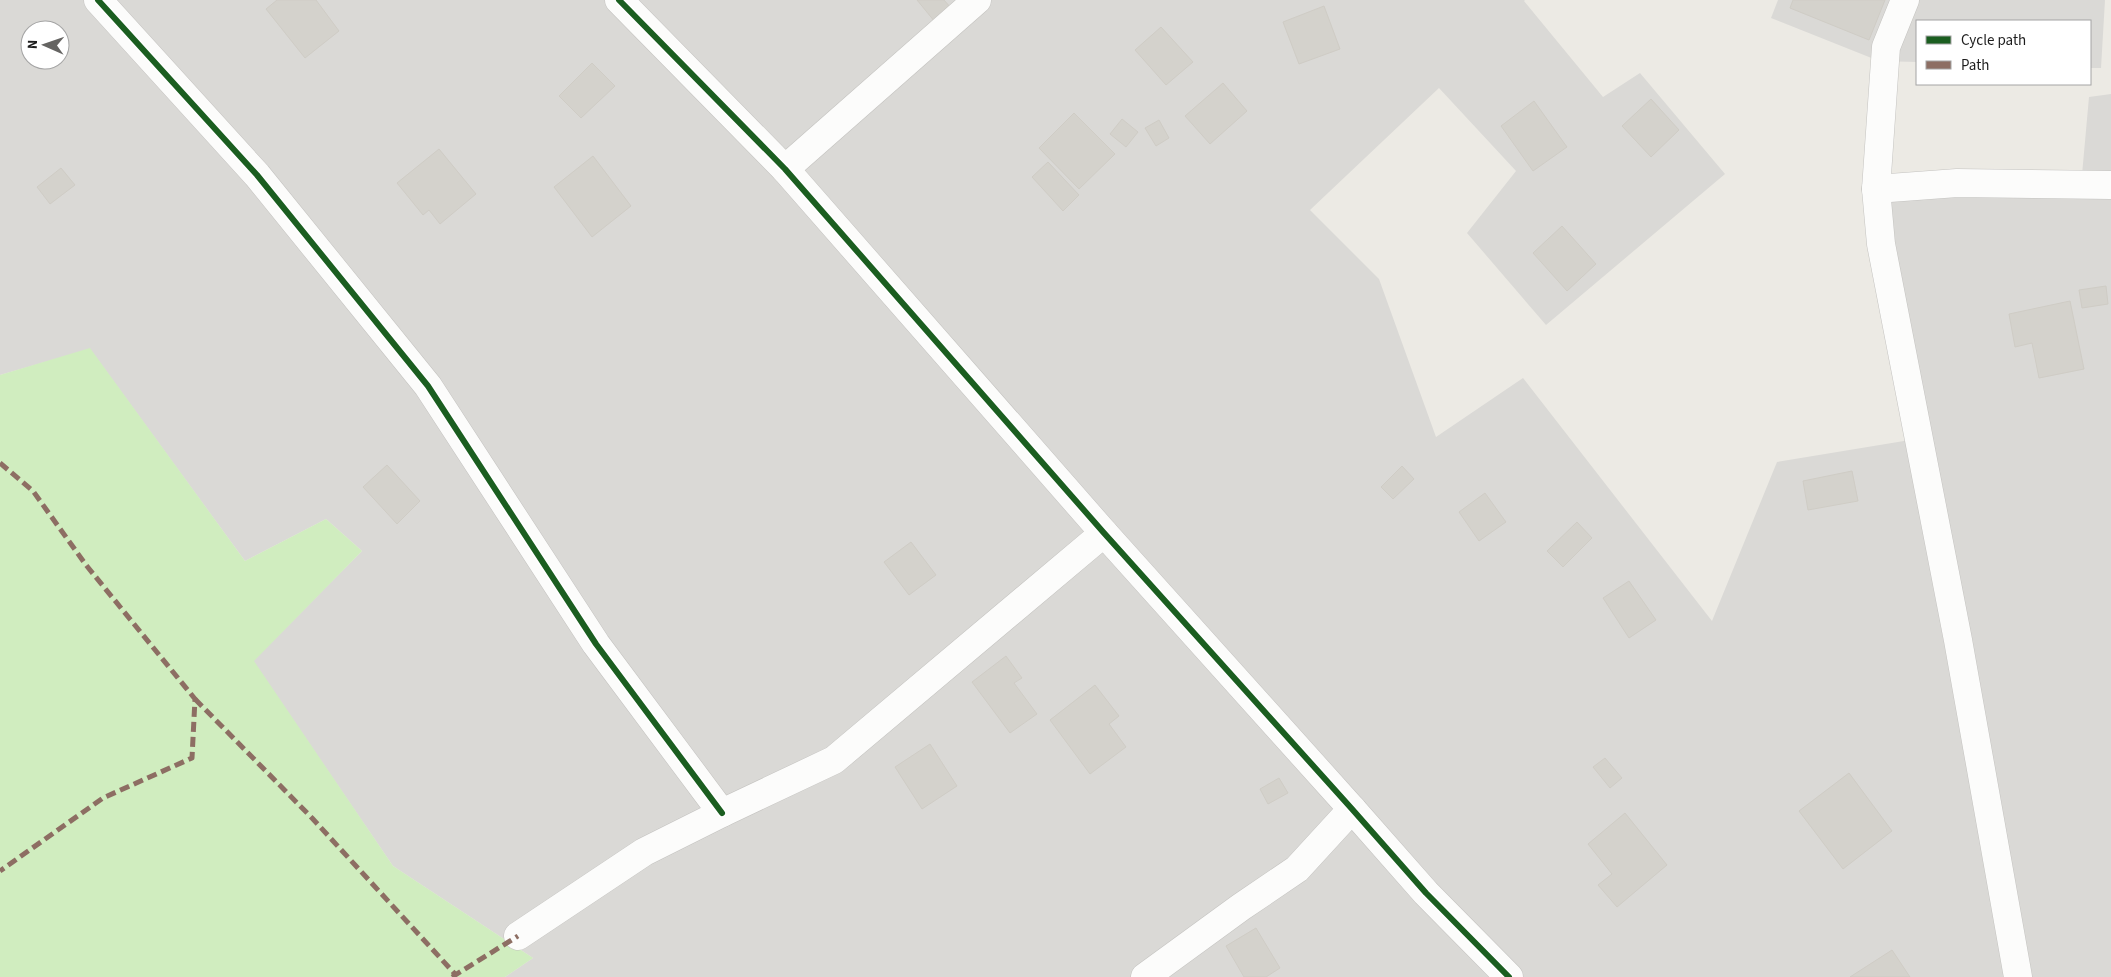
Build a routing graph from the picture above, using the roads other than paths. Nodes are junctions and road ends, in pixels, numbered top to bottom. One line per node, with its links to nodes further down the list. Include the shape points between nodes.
1 (98, 0): 10 (street, via 257,175 428,386 596,644)
2 (619, 0): 5 (street)
3 (977, 0): 5 (street)
4 (1905, 0): 7 (street, via 1886,47)
5 (784, 169): 8 (street)
6 (2111, 185): 7 (street, via 1957,183)
7 (1876, 189): 14 (street, via 1881,244 1958,640)
8 (1104, 533): 9 (street); 10 (street, via 834,760)
9 (1352, 809): 12 (street, via 1297,869); 13 (street, via 1426,893)
10 (722, 813): 11 (street, via 644,852)
11 (518, 936)
12 (1144, 977)
13 (1509, 977)
14 (2018, 977)

